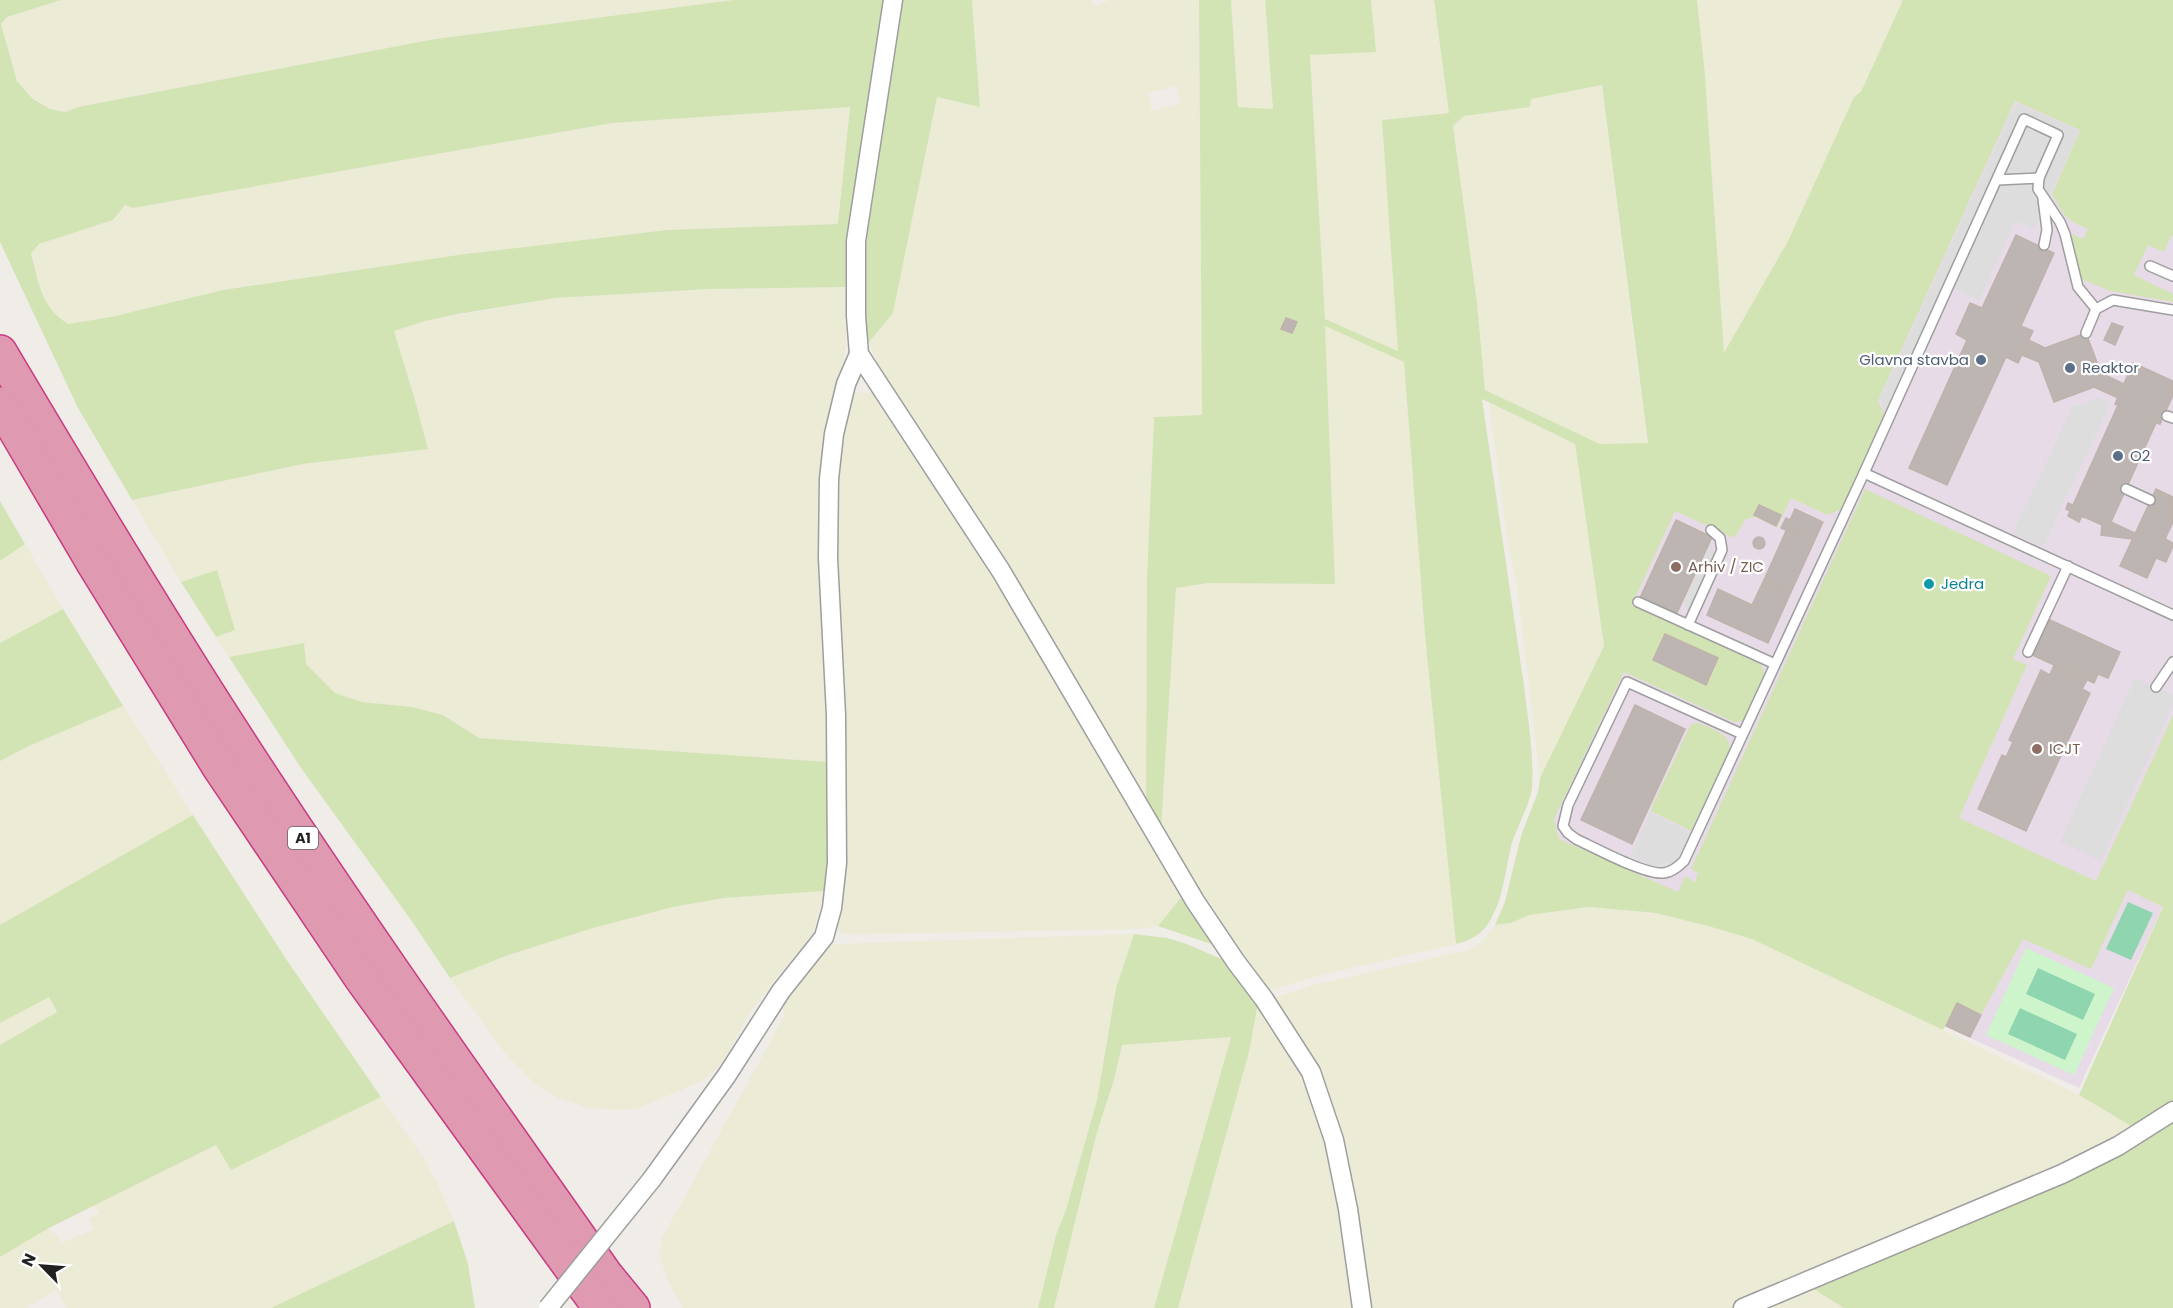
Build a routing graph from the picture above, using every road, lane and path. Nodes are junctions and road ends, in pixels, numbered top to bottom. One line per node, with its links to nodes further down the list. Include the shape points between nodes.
1 (893, 0): 12 (street, via 856,241)
2 (2039, 178): 3 (lane); 3 (lane, via 2058,135 2024,119); 4 (lane)
3 (1997, 180): 14 (lane)
4 (2042, 197): 5 (lane, via 2047,230); 8 (lane, via 2065,234 2079,287)
5 (2044, 245)
6 (2150, 266): 7 (lane)
7 (2173, 276)
8 (2096, 309): 9 (lane, via 2113,300); 10 (lane)
9 (2173, 310)
10 (2086, 333)
11 (0, 352): 30 (highway, A1, via 116,547 248,755 392,972)
12 (859, 354): 28 (street, bridge, via 846,384 834,434 829,479 837,862 824,937 781,991 652,1179); 31 (street, via 1001,570 1195,901 1311,1072 1334,1140)
13 (0, 404): 29 (highway, A1, via 219,767 361,978)
14 (1864, 473): 18 (lane); 24 (lane)
15 (2126, 489): 16 (lane)
16 (2150, 500)
17 (1711, 530): 21 (lane, via 1720,538 1722,549)
18 (2068, 566): 20 (lane); 22 (lane)
19 (1638, 603): 21 (lane)
20 (2173, 615)
21 (1688, 625): 24 (lane)
22 (2028, 652)
23 (2173, 662): 25 (lane)
24 (1775, 664): 26 (lane)
25 (2156, 687)
26 (1743, 734): 26 (lane, via 1627,682 1568,805 1563,826 1576,839 1645,870 1667,873 1684,861)
27 (2173, 1111): 32 (street, via 2118,1146 2062,1174)
28 (548, 1308)
29 (600, 1308)
30 (633, 1308)
31 (1362, 1308)
32 (1743, 1308)

